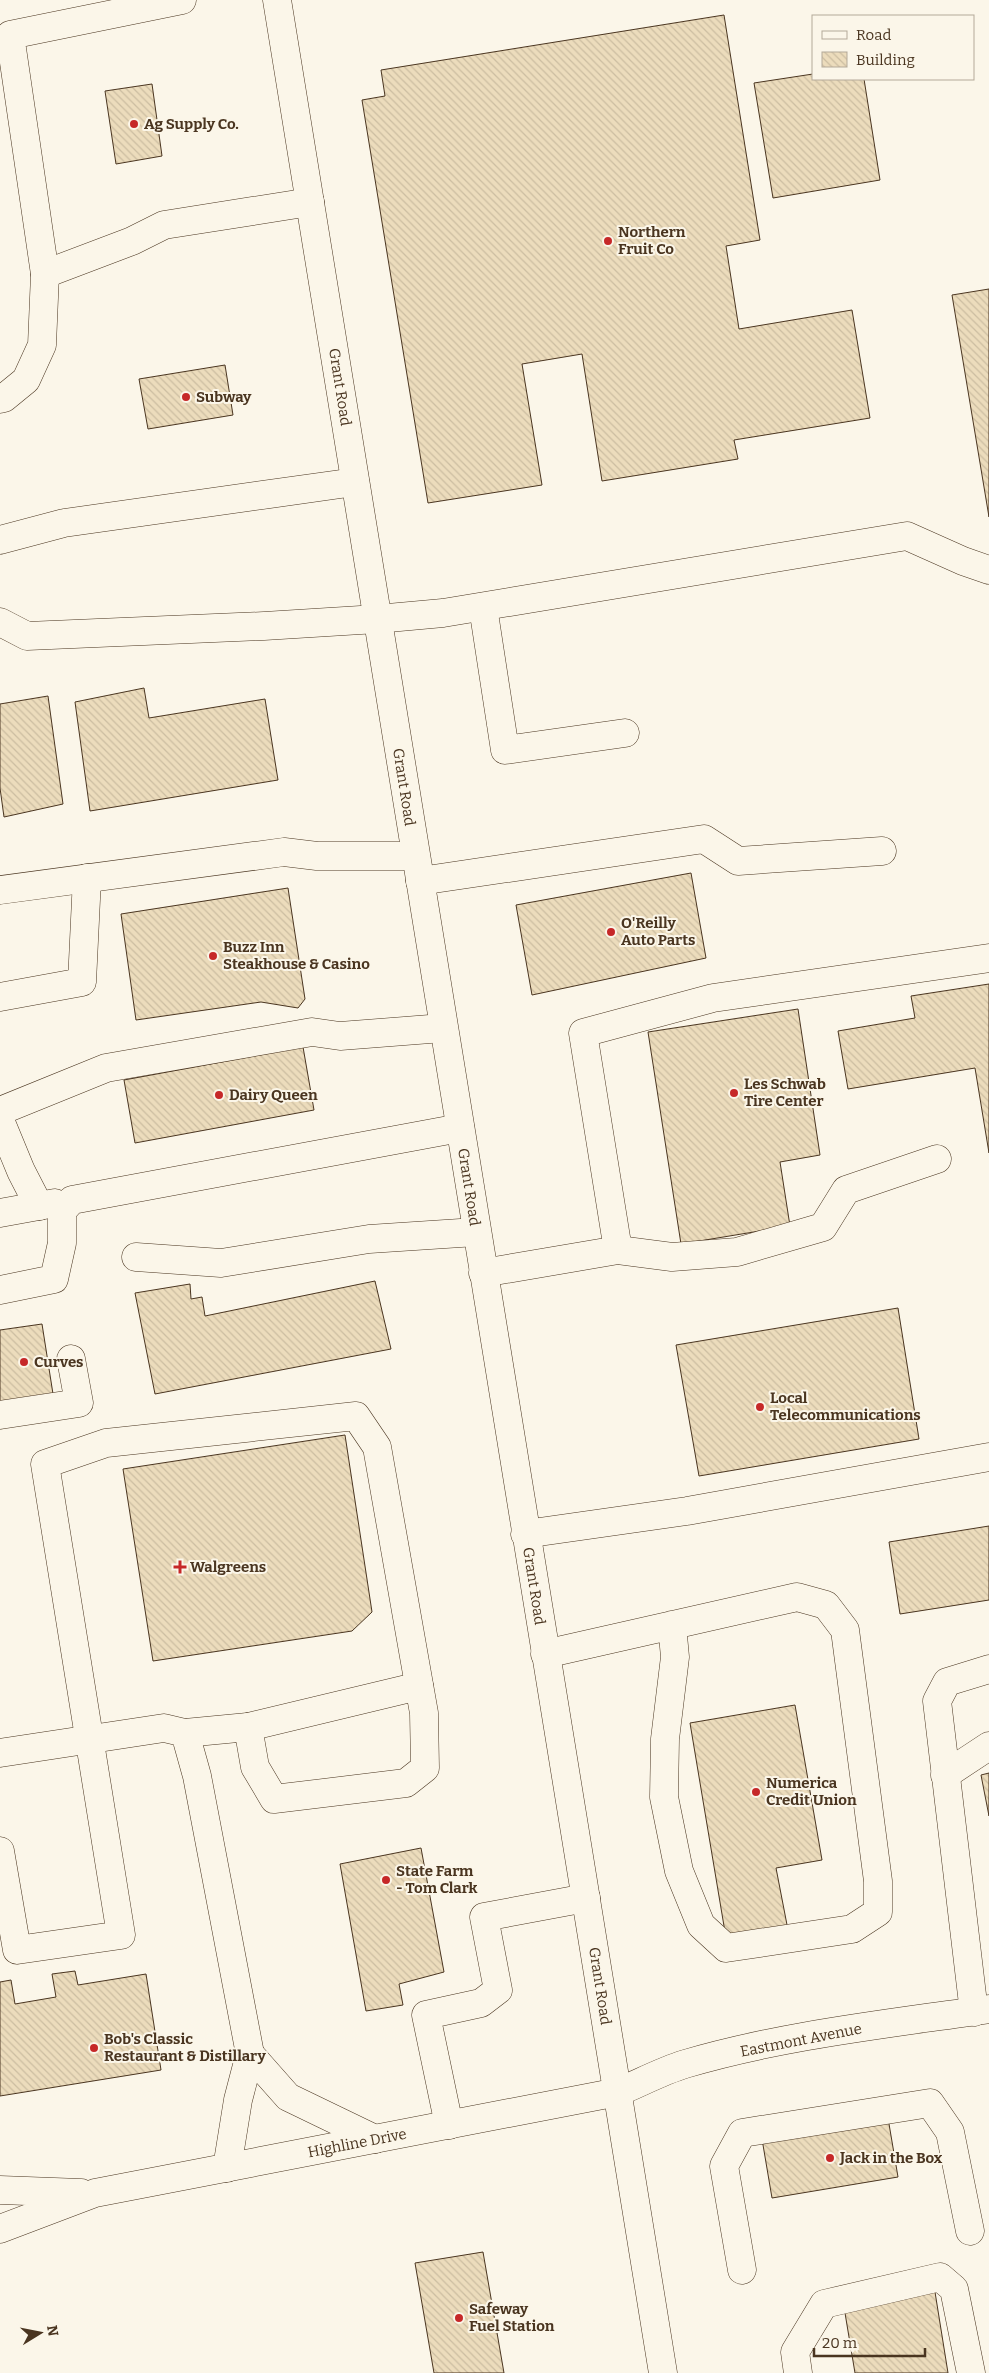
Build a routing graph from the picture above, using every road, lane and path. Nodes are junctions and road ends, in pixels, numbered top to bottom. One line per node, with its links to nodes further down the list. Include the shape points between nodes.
1 (182, 0): 3 (main road)
2 (277, 0): 4 (main road, Grant Road)
3 (5, 33): 5 (main road)
4 (310, 202): 5 (main road, via 164,225 132,241); 7 (main road, Grant Road)
5 (45, 274): 6 (main road, via 42,345 26,380)
6 (0, 399)
7 (355, 482): 8 (main road, via 64,523); 11 (main road, Grant Road)
8 (0, 540)
9 (989, 570): 10 (main road, via 907,536)
10 (483, 606): 11 (main road); 13 (main road, via 506,750)
11 (377, 619): 12 (main road, via 27,636); 15 (main road, Grant Road)
12 (0, 622)
13 (624, 734)
14 (882, 851): 15 (main road, via 738,861 704,839)
15 (418, 869): 16 (main road, via 284,852); 20 (main road, Grant Road)
16 (86, 878): 17 (main road); 19 (main road, via 82,982)
17 (0, 890)
18 (989, 958): 29 (main road, via 713,998 583,1033)
19 (0, 997)
20 (443, 1028): 21 (main road, via 340,1036 312,1032 106,1068); 23 (main road, Grant Road)
21 (0, 1111)
22 (0, 1120): 26 (main road)
23 (460, 1128): 25 (main road); 28 (main road, Grant Road)
24 (937, 1159): 29 (main road, via 846,1190 823,1227 737,1252 672,1257)
25 (72, 1200): 26 (main road); 32 (main road, via 62,1211 62,1244 54,1279)
26 (39, 1206): 27 (main road)
27 (0, 1214)
28 (476, 1232): 30 (main road, via 369,1239 220,1263); 31 (main road, Grant Road)
29 (618, 1250): 31 (main road)
30 (136, 1257)
31 (483, 1273): 36 (main road, Grant Road)
32 (0, 1290)
33 (71, 1359): 34 (main road, via 78,1403)
34 (0, 1415)
35 (989, 1457): 36 (main road, via 670,1514)
36 (526, 1534): 38 (main road, Grant Road)
37 (672, 1625): 37 (main road, via 797,1597 826,1605 845,1630 878,1881 878,1912 852,1929 726,1948 701,1925 679,1871 664,1797 665,1739 675,1656); 38 (main road)
38 (545, 1654): 48 (main road, Grant Road)
39 (989, 1668): 46 (main road, via 947,1682 937,1701)
40 (419, 1686): 41 (main road); 41 (main road, via 424,1713 425,1768 406,1783 274,1799 255,1767); 43 (main road, via 377,1447 356,1416 106,1443 45,1464)
41 (248, 1727): 42 (main road)
42 (184, 1733): 43 (main road, via 164,1728); 50 (main road, via 197,1776)
43 (88, 1740): 45 (main road); 47 (main road, via 121,1935 17,1950)
44 (989, 1746): 46 (main road)
45 (0, 1753)
46 (945, 1775): 49 (main road)
47 (0, 1851)
48 (586, 1898): 51 (main road, Grant Road); 52 (main road, via 484,1917 498,1990 481,2003 426,2015)
49 (982, 2010): 51 (main road, Eastmont Avenue, via 756,2047 684,2064)
50 (250, 2054): 53 (main road, via 288,2097); 54 (main road, via 238,2100)
51 (618, 2092): 52 (main road, Highline Drive); 60 (main road, Grant Road)
52 (449, 2125): 53 (main road, Highline Drive)
53 (375, 2139): 54 (main road, Highline Drive)
54 (227, 2168): 56 (main road, Highline Drive)
55 (0, 2190): 56 (main road, Highline Drive)
56 (95, 2194): 57 (main road, Highline Drive)
57 (0, 2229)
58 (970, 2231): 59 (main road, via 950,2132 930,2103 742,2133 724,2166)
59 (742, 2270)
60 (663, 2373)
61 (798, 2373): 62 (main road, via 795,2352 824,2304 940,2277 954,2289)
62 (971, 2373)

